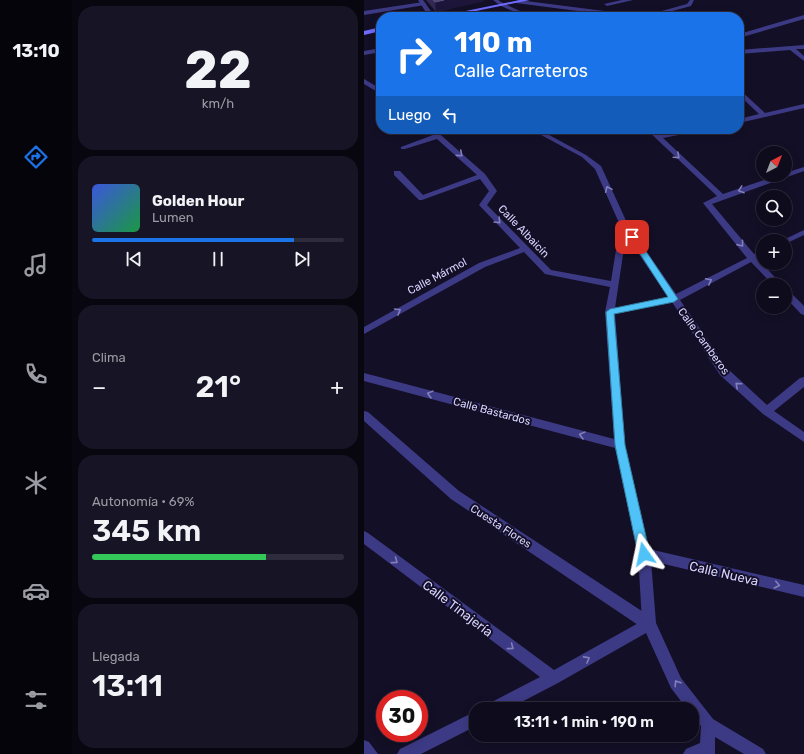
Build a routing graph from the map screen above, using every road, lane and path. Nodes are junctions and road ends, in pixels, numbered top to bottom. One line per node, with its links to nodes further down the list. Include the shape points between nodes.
1 (495, 0): 8 (street)
2 (528, 0): 6 (main road)
3 (631, 0): 7 (street)
4 (692, 0): 13 (street, via 689,4)
5 (421, 2): 9 (street); 14 (street)
6 (518, 2): 8 (main road); 12 (street)
7 (607, 4)
8 (503, 5): 10 (main road); 11 (street)
9 (428, 12)
10 (469, 12)
11 (519, 12)
12 (592, 12)
13 (661, 12)
14 (364, 13)
15 (804, 17): 18 (street)
16 (376, 30): 17 (main road)
17 (364, 33)
18 (744, 35)
19 (804, 47): 20 (street)
20 (791, 48): 22 (street); 24 (street)
21 (376, 51): 23 (street)
22 (744, 52)
23 (364, 53)
24 (804, 59)
25 (364, 81): 26 (street)
26 (376, 89)
27 (744, 96): 29 (street)
28 (804, 106): 29 (street)
29 (764, 116): 30 (street)
30 (744, 120)
31 (436, 134): 35 (street)
32 (542, 134): 42 (street, Calle Camberos, one-way to 32, via 598,168 584,156)
33 (654, 134): 36 (street)
34 (673, 134): 36 (street)
35 (438, 136): 37 (street); 40 (street, one-way to 40)
36 (657, 137): 41 (street, one-way to 41)
37 (402, 148)
38 (804, 169): 41 (street, one-way to 41)
39 (397, 173): 40 (street, via 422,198)
40 (482, 176): 45 (street, Calle Albaicín, one-way to 45, via 493,191 483,205)
41 (722, 197): 47 (street, one-way to 47, via 707,203)
42 (624, 225): 49 (street); 50 (street, Calle Camberos)
43 (804, 232): 44 (street)
44 (792, 238)
45 (525, 248): 49 (street, Calle Albaicín, via 548,272); 54 (street, Calle Mármol, one-way to 45, via 482,265)
46 (756, 257): 47 (street)
47 (753, 259): 48 (street); 50 (street, one-way to 47)
48 (771, 278)
49 (614, 285): 52 (street)
50 (674, 299): 52 (street); 57 (street, Calle Camberos, one-way to 50, via 724,372)
51 (792, 299): 53 (street)
52 (610, 312): 60 (street)
53 (804, 312)
54 (364, 331)
55 (364, 377): 60 (street, Calle Bastardos, one-way to 55)
56 (804, 381): 57 (street)
57 (767, 411): 59 (street, Calle Camberos)
58 (364, 415): 64 (street, Cuesta Flores, via 455,495)
59 (804, 438)
60 (620, 445): 62 (street)
61 (364, 537): 65 (street, Calle Tinajería, one-way to 65)
62 (644, 554): 63 (street, Calle Nueva, one-way to 63); 64 (street)
63 (804, 591)
64 (649, 624): 65 (street, one-way to 64); 68 (street, one-way to 64, via 676,683)
65 (553, 678): 66 (street)
66 (507, 702)
67 (469, 722): 72 (street)
68 (708, 724): 70 (street); 74 (street)
69 (364, 747): 71 (street)
70 (707, 751): 73 (street)
71 (370, 754)
72 (405, 754)
73 (691, 754)
74 (758, 754)

